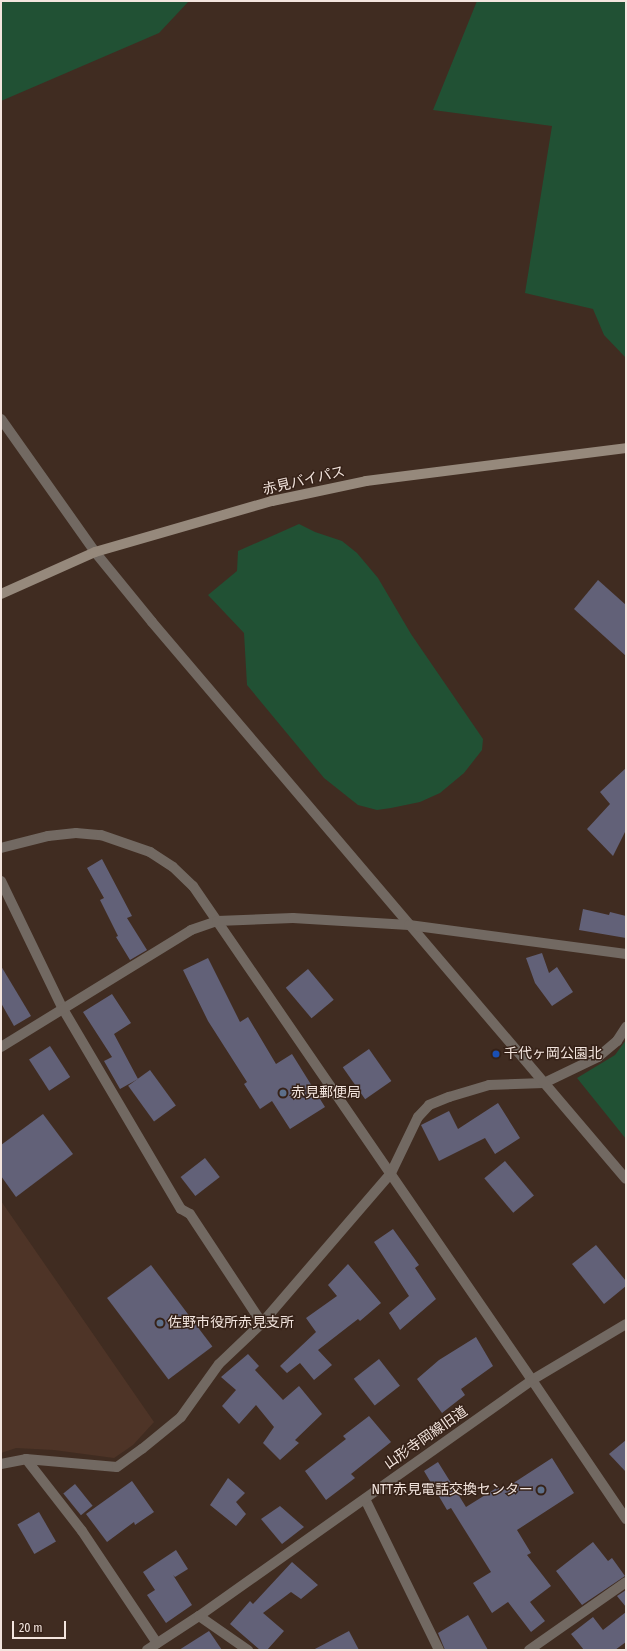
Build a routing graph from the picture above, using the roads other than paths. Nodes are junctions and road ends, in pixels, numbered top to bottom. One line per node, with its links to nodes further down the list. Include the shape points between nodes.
1 (1, 420): 3 (street)
2 (626, 448): 3 (main road, 赤見バイパス, via 366,481 272,501)
3 (95, 552): 4 (main road, 赤見バイパス); 8 (street)
4 (1, 594)
5 (1, 848): 7 (street, via 48,836 76,833 101,835 124,842 150,852 173,866 193,886)
6 (1, 881): 10 (street)
7 (217, 921): 8 (street, via 293,918); 10 (street, via 191,930); 14 (street)
8 (408, 925): 9 (street); 13 (street)
9 (626, 954)
10 (63, 1009): 12 (street); 16 (street, via 181,1209 190,1214)
11 (626, 1027): 13 (street, via 617,1041 598,1057)
12 (1, 1047)
13 (544, 1083): 14 (street, via 489,1085 429,1105 418,1117); 15 (street)
14 (391, 1174): 16 (street); 18 (street)
15 (626, 1179)
16 (262, 1323): 19 (street, via 219,1364 181,1417 116,1467)
17 (626, 1324): 18 (street, 山形寺岡線旧道)
18 (532, 1380): 21 (street, 山形寺岡線旧道); 22 (street)
19 (26, 1459): 20 (street); 25 (street, via 82,1531)
20 (1, 1464)
21 (365, 1499): 24 (street, 山形寺岡線旧道); 28 (street)
22 (626, 1519)
23 (626, 1582): 29 (street)
24 (199, 1616): 25 (street, 山形寺岡線旧道); 27 (street)
25 (157, 1643): 26 (street, 山形寺岡線旧道)
26 (147, 1650)
27 (248, 1650)
28 (439, 1650)
29 (529, 1650)

